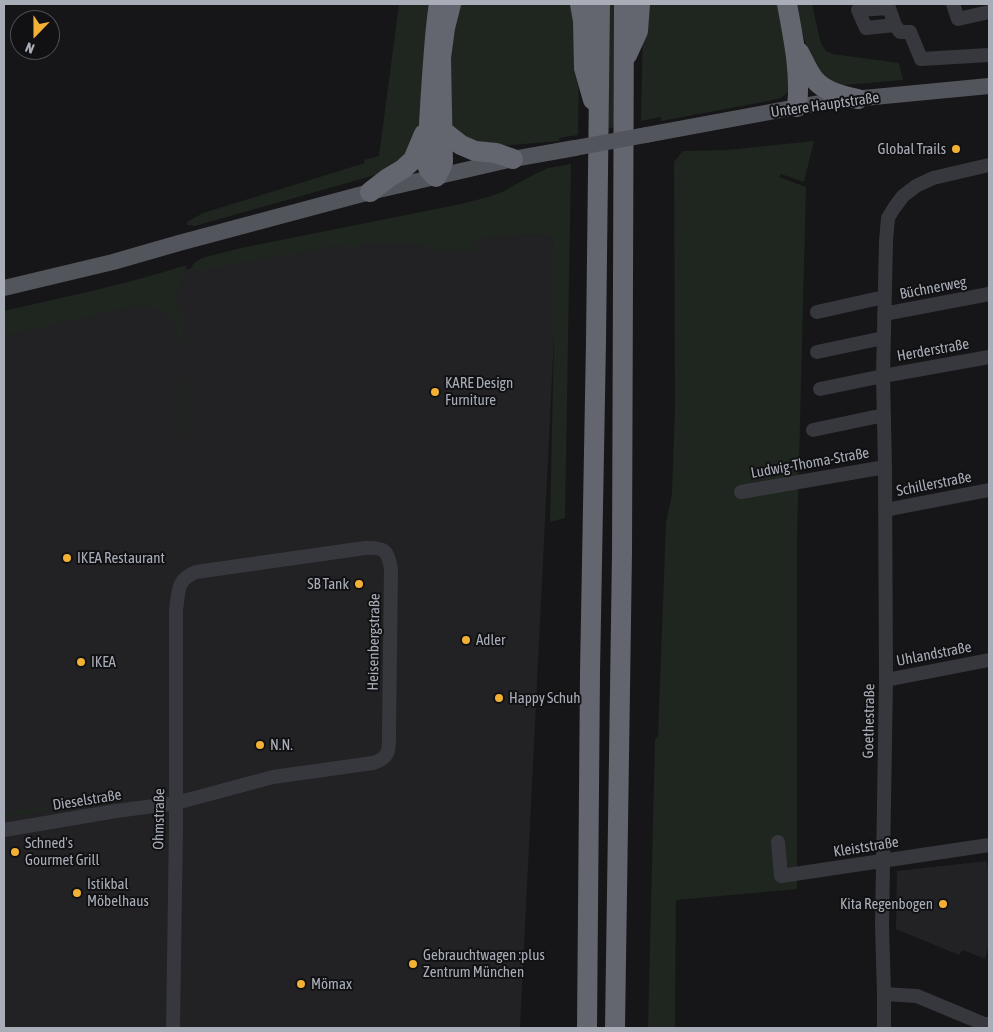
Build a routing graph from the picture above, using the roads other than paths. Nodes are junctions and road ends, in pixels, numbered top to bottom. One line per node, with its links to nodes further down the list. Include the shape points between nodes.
1 (439, 4): 19 (highway)
2 (451, 4): 19 (highway, via 441,58)
3 (580, 4): 18 (highway, via 584,68)
4 (600, 4): 18 (highway)
5 (624, 4): 13 (highway)
6 (640, 4): 13 (highway, via 638,30)
7 (787, 4): 11 (highway)
8 (952, 4): 9 (street, via 958,19)
9 (989, 12)
10 (895, 25): 12 (street, via 900,32 910,32 921,59)
11 (794, 41): 14 (highway); 17 (highway)
12 (989, 55)
13 (624, 61): 52 (highway, via 622,553)
14 (811, 73): 16 (highway, via 823,87); 17 (highway, via 812,97)
15 (989, 86): 16 (main road, Untere Hauptstraße)
16 (858, 99): 17 (main road, Untere Hauptstraße)
17 (802, 106): 20 (main road, Untere Hauptstraße, bridge)
18 (599, 118): 51 (highway)
19 (435, 124): 20 (highway, via 461,146); 22 (highway, via 442,162); 23 (highway, via 413,160)
20 (513, 159): 22 (main road, Untere Hauptstraße)
21 (989, 165): 26 (street, Goethestraße, via 933,178 903,196 888,218)
22 (436, 177): 23 (main road, Untere Hauptstraße)
23 (370, 192): 24 (main road, Untere Hauptstraße, via 113,262)
24 (4, 288)
25 (989, 294): 28 (street, Büchnerweg)
26 (884, 297): 27 (street); 28 (street, Goethestraße)
27 (817, 312)
28 (884, 314): 29 (street, Goethestraße)
29 (883, 338): 30 (street); 32 (street, Goethestraße)
30 (817, 352)
31 (989, 357): 32 (street, Herderstraße)
32 (882, 376): 33 (street); 34 (street, Goethestraße)
33 (820, 389)
34 (884, 415): 35 (street); 36 (street, Goethestraße)
35 (814, 430)
36 (885, 467): 38 (street, Ludwig-Thoma-Straße); 39 (street, Goethestraße)
37 (989, 490): 39 (street, Schillerstraße)
38 (741, 492)
39 (885, 510): 42 (street, Goethestraße)
40 (176, 610): 43 (street, Ohmstraße); 43 (street, Heisenbergstraße, via 182,580 196,572 372,548 383,550 390,562 389,731 385,758 373,763 273,777)
41 (989, 661): 42 (street, Uhlandstraße)
42 (886, 680): 47 (street, Goethestraße)
43 (176, 803): 44 (street, Dieselstraße); 50 (street, Ohmstraße)
44 (4, 830)
45 (778, 842): 47 (street, Kleiststraße, via 781,876)
46 (989, 845): 47 (street, Kleiststraße)
47 (883, 860): 48 (street, Goethestraße)
48 (884, 994): 49 (street, via 917,996); 53 (street, Goethestraße)
49 (989, 1024)
50 (173, 1028)
51 (586, 1028)
52 (615, 1028)
53 (884, 1028)

